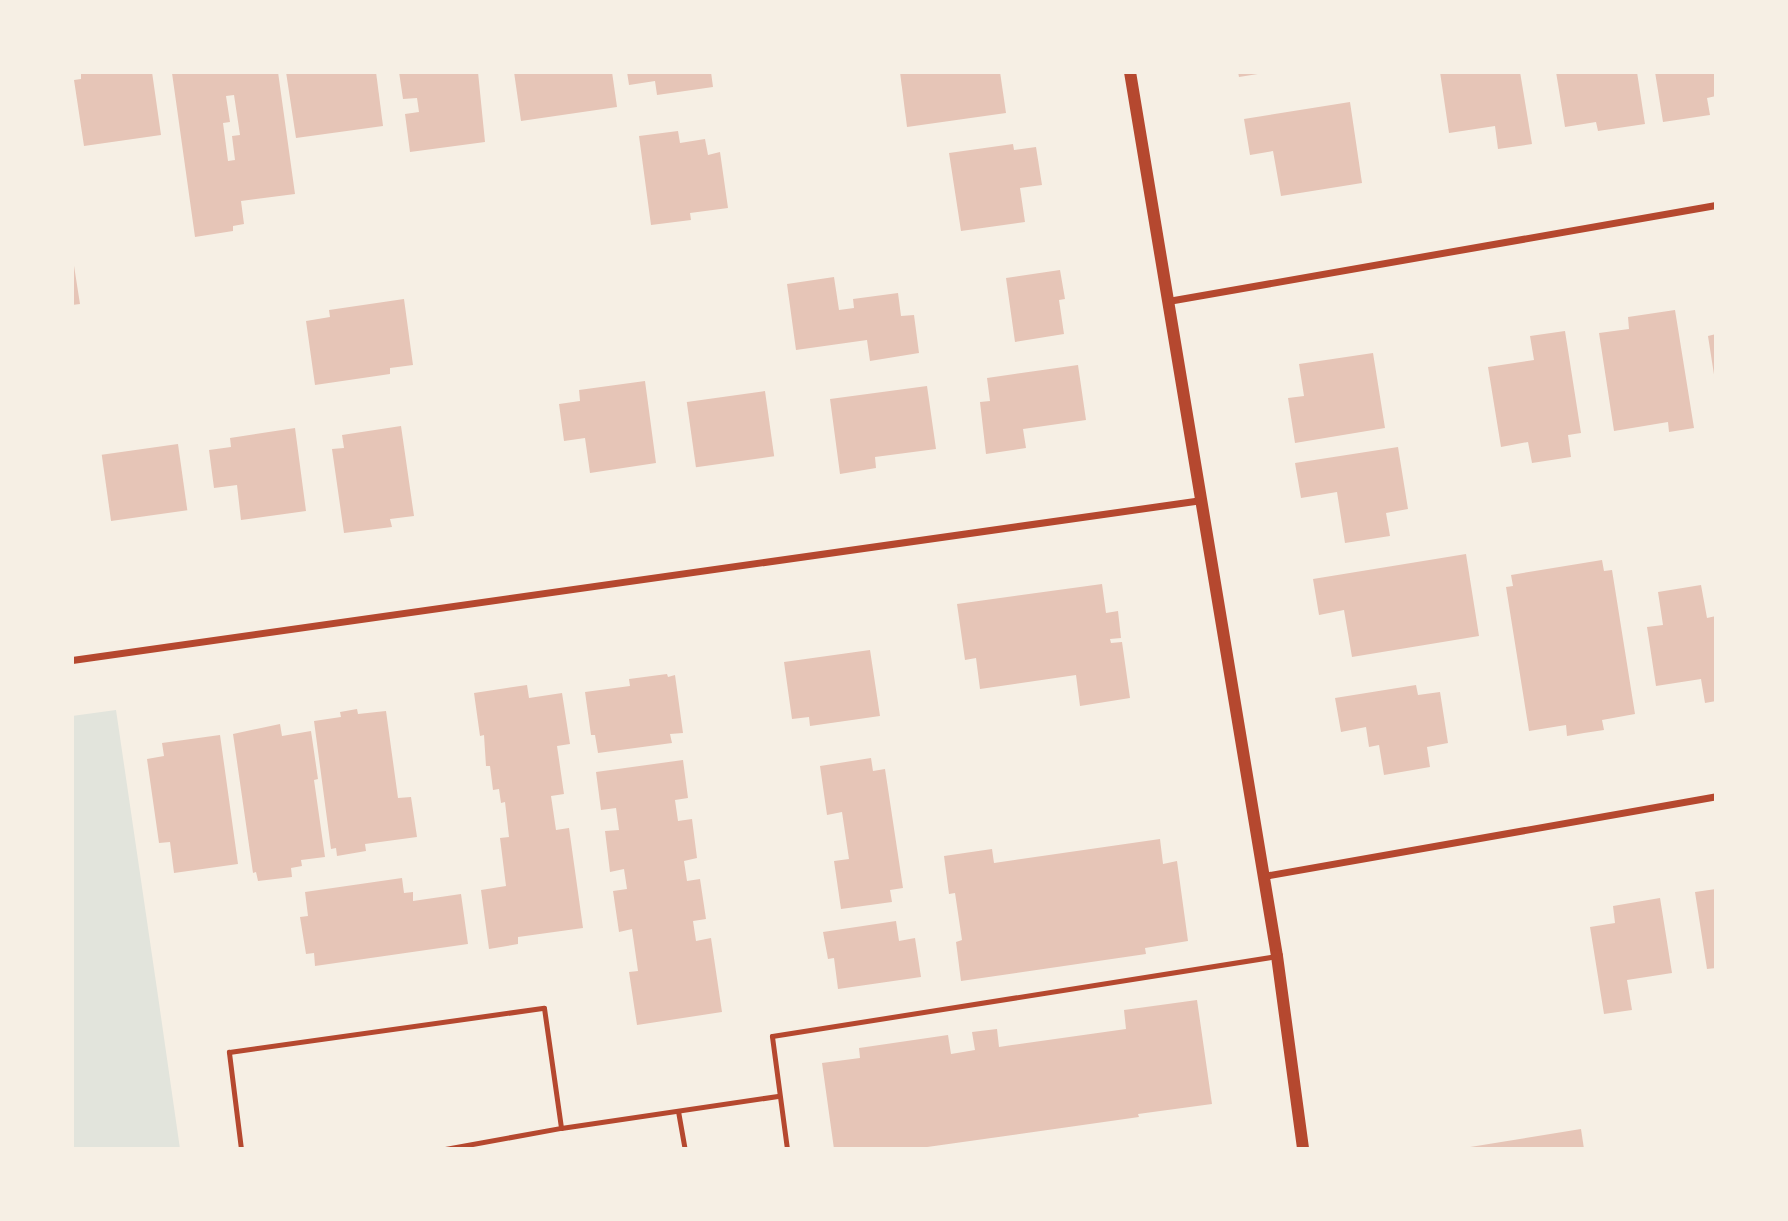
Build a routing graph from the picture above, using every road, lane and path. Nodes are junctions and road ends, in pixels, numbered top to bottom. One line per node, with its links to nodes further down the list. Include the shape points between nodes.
1 (1130, 72): 3 (street)
2 (1716, 205): 3 (street)
3 (1168, 301): 4 (street)
4 (1202, 500): 5 (street); 7 (street)
5 (72, 660)
6 (1716, 796): 7 (street)
7 (1264, 876): 8 (street)
8 (1277, 956): 9 (lane, via 772,1036); 12 (street)
9 (778, 1096): 10 (lane); 16 (lane)
10 (678, 1111): 11 (lane); 15 (lane)
11 (561, 1128): 13 (lane, via 544,1008 229,1052); 14 (lane)
12 (1299, 1146)
13 (241, 1149)
14 (445, 1149)
15 (685, 1149)
16 (787, 1149)

